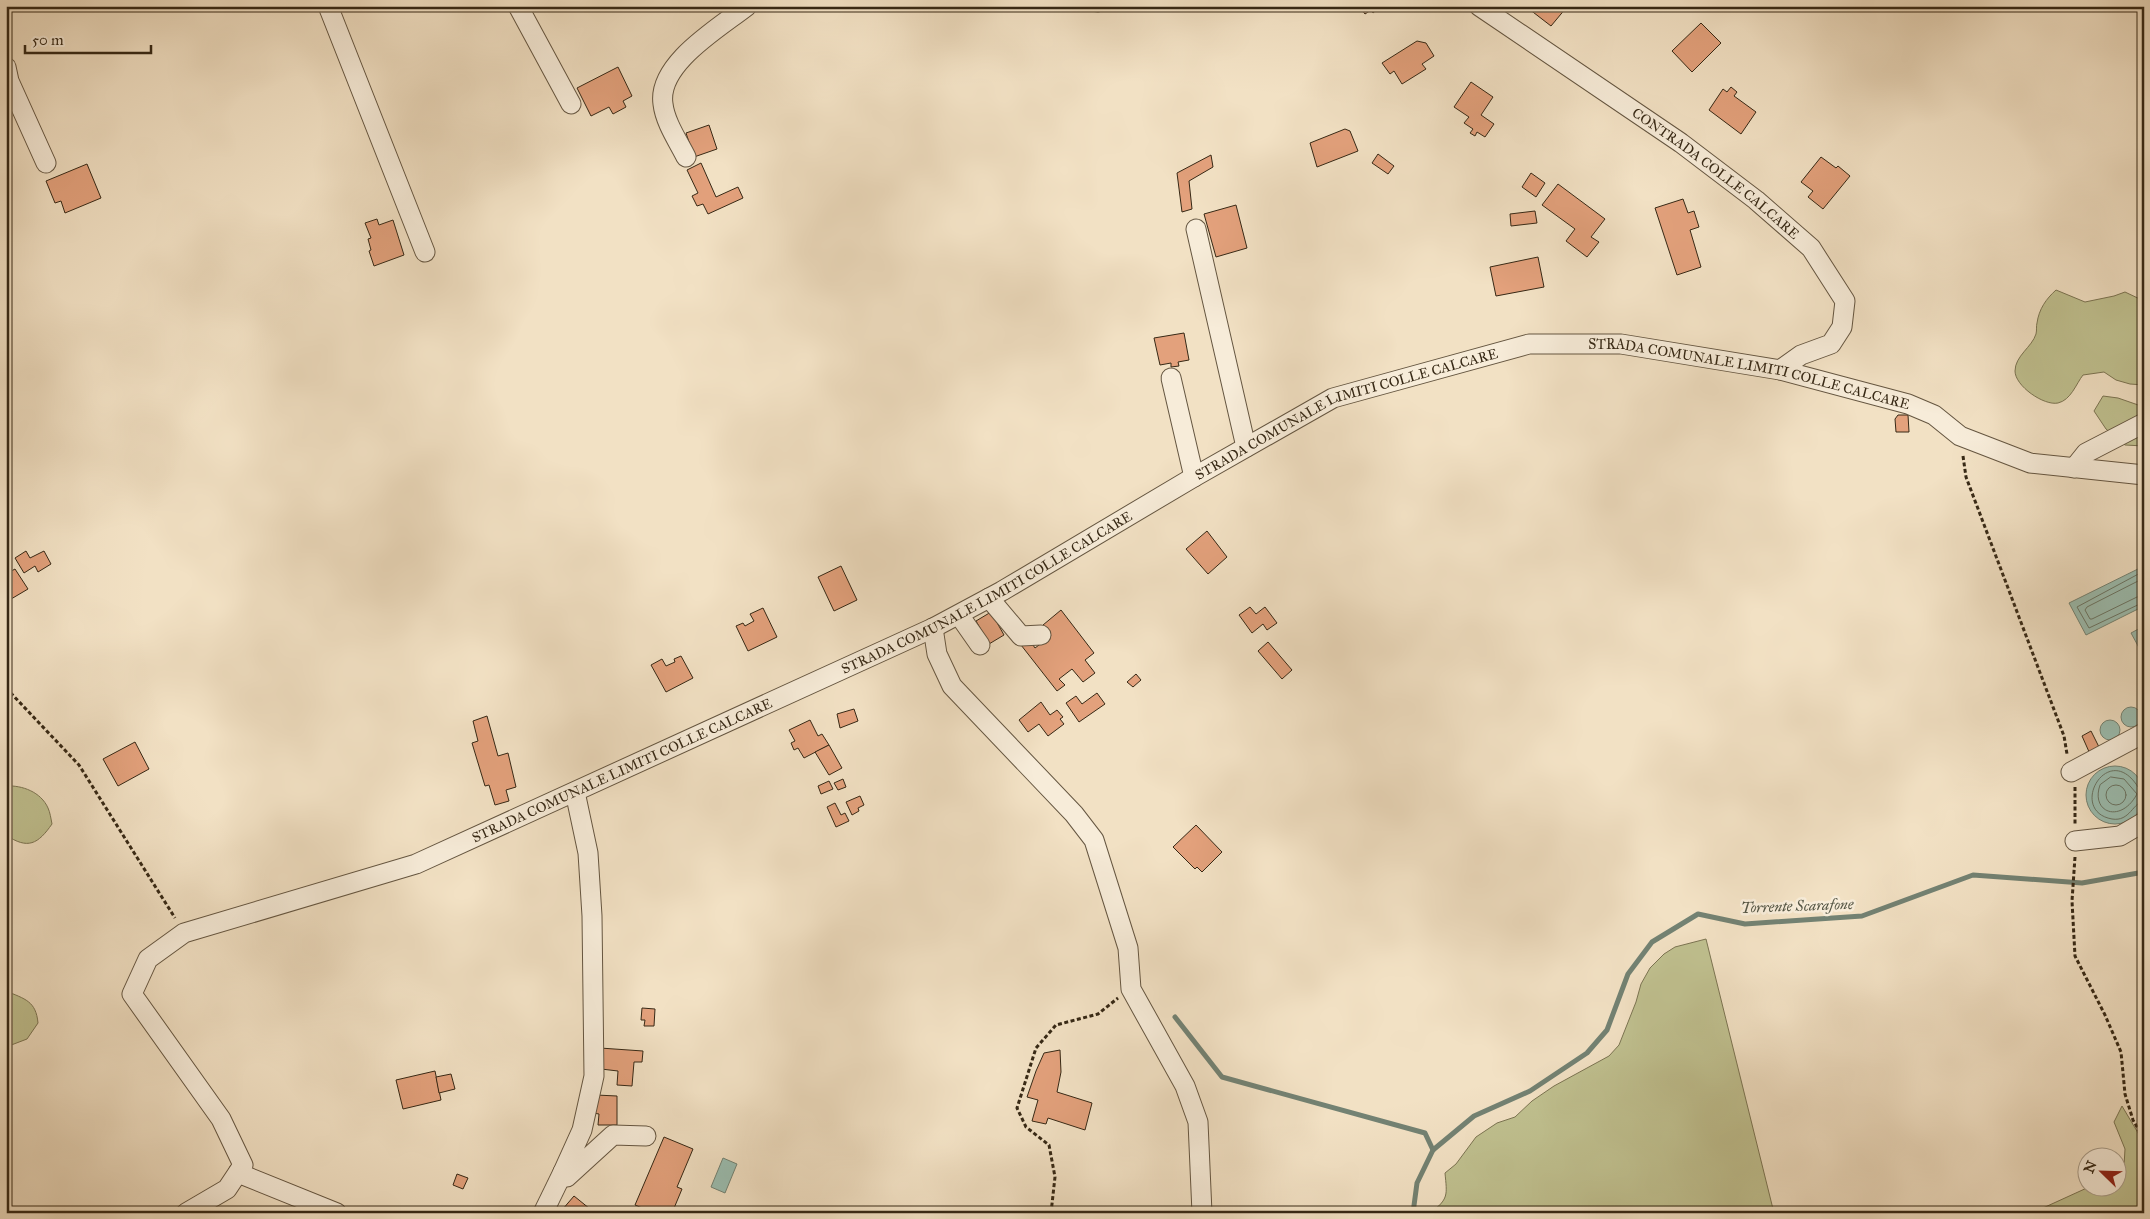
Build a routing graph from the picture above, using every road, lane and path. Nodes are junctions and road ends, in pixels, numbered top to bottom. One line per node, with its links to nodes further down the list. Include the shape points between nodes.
1 (328, 6): 10 (street)
2 (518, 6): 6 (street)
3 (747, 6): 7 (street, via 683,56 672,70 664,89 663,104 667,118)
4 (1479, 6): 11 (street, CONTRADA COLLE CALCARE, via 1682,143 1756,200 1811,248 1845,301 1842,327 1831,344 1801,355)
5 (6, 67): 8 (street, via 9,81)
6 (571, 104)
7 (686, 157)
8 (46, 163)
9 (1196, 229): 15 (street)
10 (425, 252)
11 (1780, 370): 14 (street, STRADA COMUNALE LIMITI COLLE CALCARE, via 1908,404 1934,415); 15 (street, STRADA COMUNALE LIMITI COLLE CALCARE, via 1621,344 1529,344 1333,398)
12 (1171, 378): 18 (street)
13 (2144, 423): 16 (street, via 2086,453)
14 (1960, 436): 16 (street, STRADA COMUNALE LIMITI COLLE CALCARE, via 2030,463); 26 (path, via 1966,477 2064,736)
15 (1246, 447): 18 (street, STRADA COMUNALE LIMITI COLLE CALCARE)
16 (2074, 468): 17 (street, STRADA COMUNALE LIMITI COLLE CALCARE)
17 (2144, 475)
18 (1194, 476): 19 (street, STRADA COMUNALE LIMITI COLLE CALCARE)
19 (989, 598): 20 (street, STRADA COMUNALE LIMITI COLLE CALCARE); 22 (street, via 1021,636)
20 (958, 614): 21 (street, STRADA COMUNALE LIMITI COLLE CALCARE); 23 (street)
21 (933, 628): 27 (street, STRADA COMUNALE LIMITI COLLE CALCARE); 31 (street, via 938,654 952,686 1074,814 1094,840 1128,948)
22 (1041, 635)
23 (980, 645)
24 (6, 688): 30 (path, via 79,765)
25 (2144, 733): 26 (street)
26 (2071, 772): 29 (path)
27 (575, 792): 30 (street, STRADA COMUNALE LIMITI COLLE CALCARE, via 416,864); 34 (street, via 588,853 594,1076 582,1130)
28 (2144, 822): 29 (street, via 2120,836)
29 (2074, 841): 33 (path, via 2072,901 2075,956 2121,1052 2125,1094 2133,1120)
30 (184, 933): 35 (street, STRADA COMUNALE LIMITI COLLE CALCARE, via 148,959 132,994 221,1120 243,1165)
31 (1130, 989): 39 (path, via 1098,1014 1056,1025 1036,1048 1017,1108 1026,1126 1049,1145 1055,1177); 40 (street, via 1185,1086 1198,1122)
32 (646, 1136): 34 (street, via 612,1135 568,1177)
33 (2144, 1139)
34 (562, 1172): 38 (street)
35 (238, 1173): 36 (street, via 227,1189); 37 (street)
36 (186, 1213)
37 (337, 1213)
38 (543, 1213)
39 (1051, 1213)
40 (1202, 1213)

